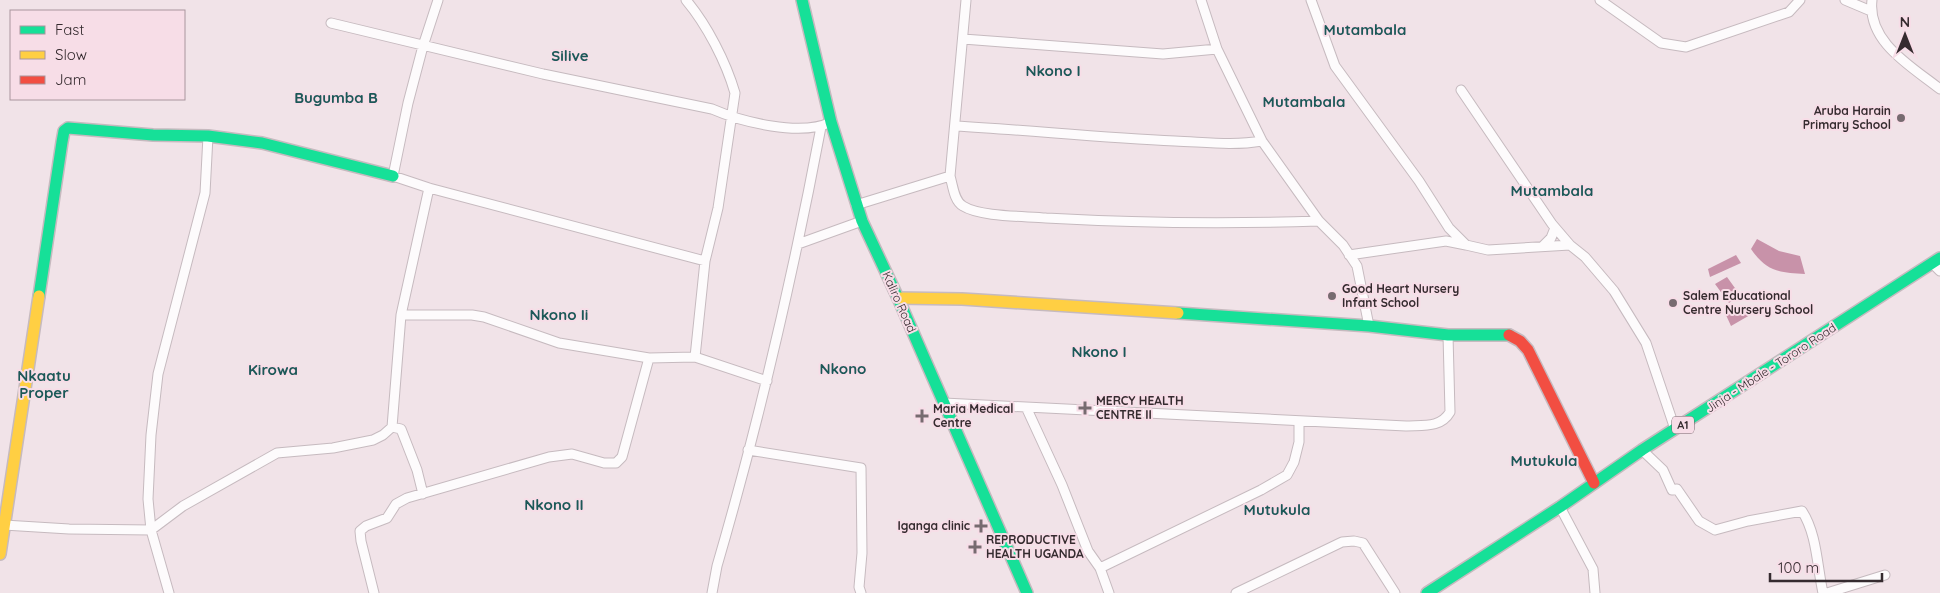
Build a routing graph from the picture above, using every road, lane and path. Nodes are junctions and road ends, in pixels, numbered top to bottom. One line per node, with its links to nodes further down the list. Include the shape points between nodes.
1 (438, 0): 14 (street)
2 (686, 0): 18 (street, via 699,15 730,77 735,94)
3 (802, 0): 19 (street, Kaliro Road)
4 (966, 0): 13 (street)
5 (1201, 0): 15 (street)
6 (1311, 0): 31 (street, via 1335,66 1419,181 1449,228)
7 (1600, 0): 8 (street, via 1661,43 1686,47 1789,12)
8 (1800, 0)
9 (1845, 0): 11 (street)
10 (1872, 0): 11 (street)
11 (1871, 11): 16 (street, via 1877,32 1890,49)
12 (331, 23): 14 (street)
13 (963, 39): 15 (street, via 1163,54); 20 (street)
14 (423, 46): 18 (street, via 704,107); 23 (street)
15 (1217, 49): 22 (street)
16 (1940, 89)
17 (1461, 90): 29 (street)
18 (732, 118): 19 (street, via 775,126); 35 (street, via 718,208)
19 (826, 125): 26 (street, Kaliro Road); 30 (street)
20 (955, 126): 22 (street, via 1131,139 1241,144); 24 (street)
21 (208, 136): 23 (street, via 262,143); 54 (street, via 153,135 73,127 64,131); 55 (street, via 205,193 158,374 150,435 148,499)
22 (1262, 141): 28 (street)
23 (393, 176): 25 (street)
24 (950, 176): 26 (street); 28 (street, via 957,200 964,207 992,214 1223,224)
25 (429, 188): 35 (street); 38 (street)
26 (856, 205): 27 (street, Kaliro Road)
27 (862, 221): 30 (street); 37 (street, Kaliro Road)
28 (1319, 221): 34 (street)
29 (1555, 228): 32 (street); 33 (street)
30 (798, 244): 43 (street)
31 (1466, 245): 33 (street, via 1488,250); 34 (street, via 1446,241)
32 (1570, 245): 33 (street); 48 (street, via 1585,257 1614,291 1646,343)
33 (1543, 246)
34 (1350, 255): 39 (street, via 1357,266)
35 (705, 261): 41 (street)
36 (1937, 264): 48 (street, Jinja - Mbale - Tororo Road / A1)
37 (898, 298): 39 (street, via 962,299); 44 (street, Kaliro Road)
38 (401, 315): 42 (street, via 484,317 560,342); 47 (street)
39 (1369, 326): 40 (street)
40 (1448, 335): 46 (street, via 1450,412 1446,420 1437,424 1406,426); 51 (street, via 1510,336 1520,341 1528,350)
41 (695, 357): 42 (street); 43 (street)
42 (649, 358): 52 (street, via 622,457 616,463 572,454 548,457)
43 (767, 381): 49 (street)
44 (944, 403): 45 (street); 63 (street, Kaliro Road)
45 (1026, 407): 46 (street); 57 (street, via 1088,552)
46 (1299, 421): 57 (street, via 1299,442 1287,475)
47 (392, 426): 52 (street, via 402,429 418,470); 55 (street, via 373,440 333,448 276,453 182,506)
48 (1675, 429): 50 (street, Jinja - Mbale - Tororo Road / A1)
49 (748, 450): 61 (street); 62 (street, via 861,468)
50 (1642, 450): 51 (street, Jinja - Mbale - Tororo Road / A1); 69 (street, via 1663,470 1672,490 1677,489 1700,521 1715,530 1802,511 1808,519)
51 (1594, 483): 53 (street, Jinja - Mbale - Tororo Road / A1)
52 (423, 494): 60 (street, via 396,504 387,518 360,531)
53 (1560, 507): 67 (street, Jinja - Mbale - Tororo Road / A1); 68 (street, via 1593,569)
54 (4, 525): 55 (street, via 69,530); 56 (street)
55 (151, 530): 59 (street)
56 (0, 554)
57 (1100, 568): 64 (street)
58 (1885, 575): 70 (street)
59 (170, 593)
60 (374, 593)
61 (712, 593)
62 (861, 593)
63 (1027, 593)
64 (1109, 593)
65 (1236, 593): 66 (street, via 1342,542 1354,541 1363,544)
66 (1395, 593)
67 (1427, 593)
68 (1595, 593)
69 (1823, 593)
70 (1827, 593)

